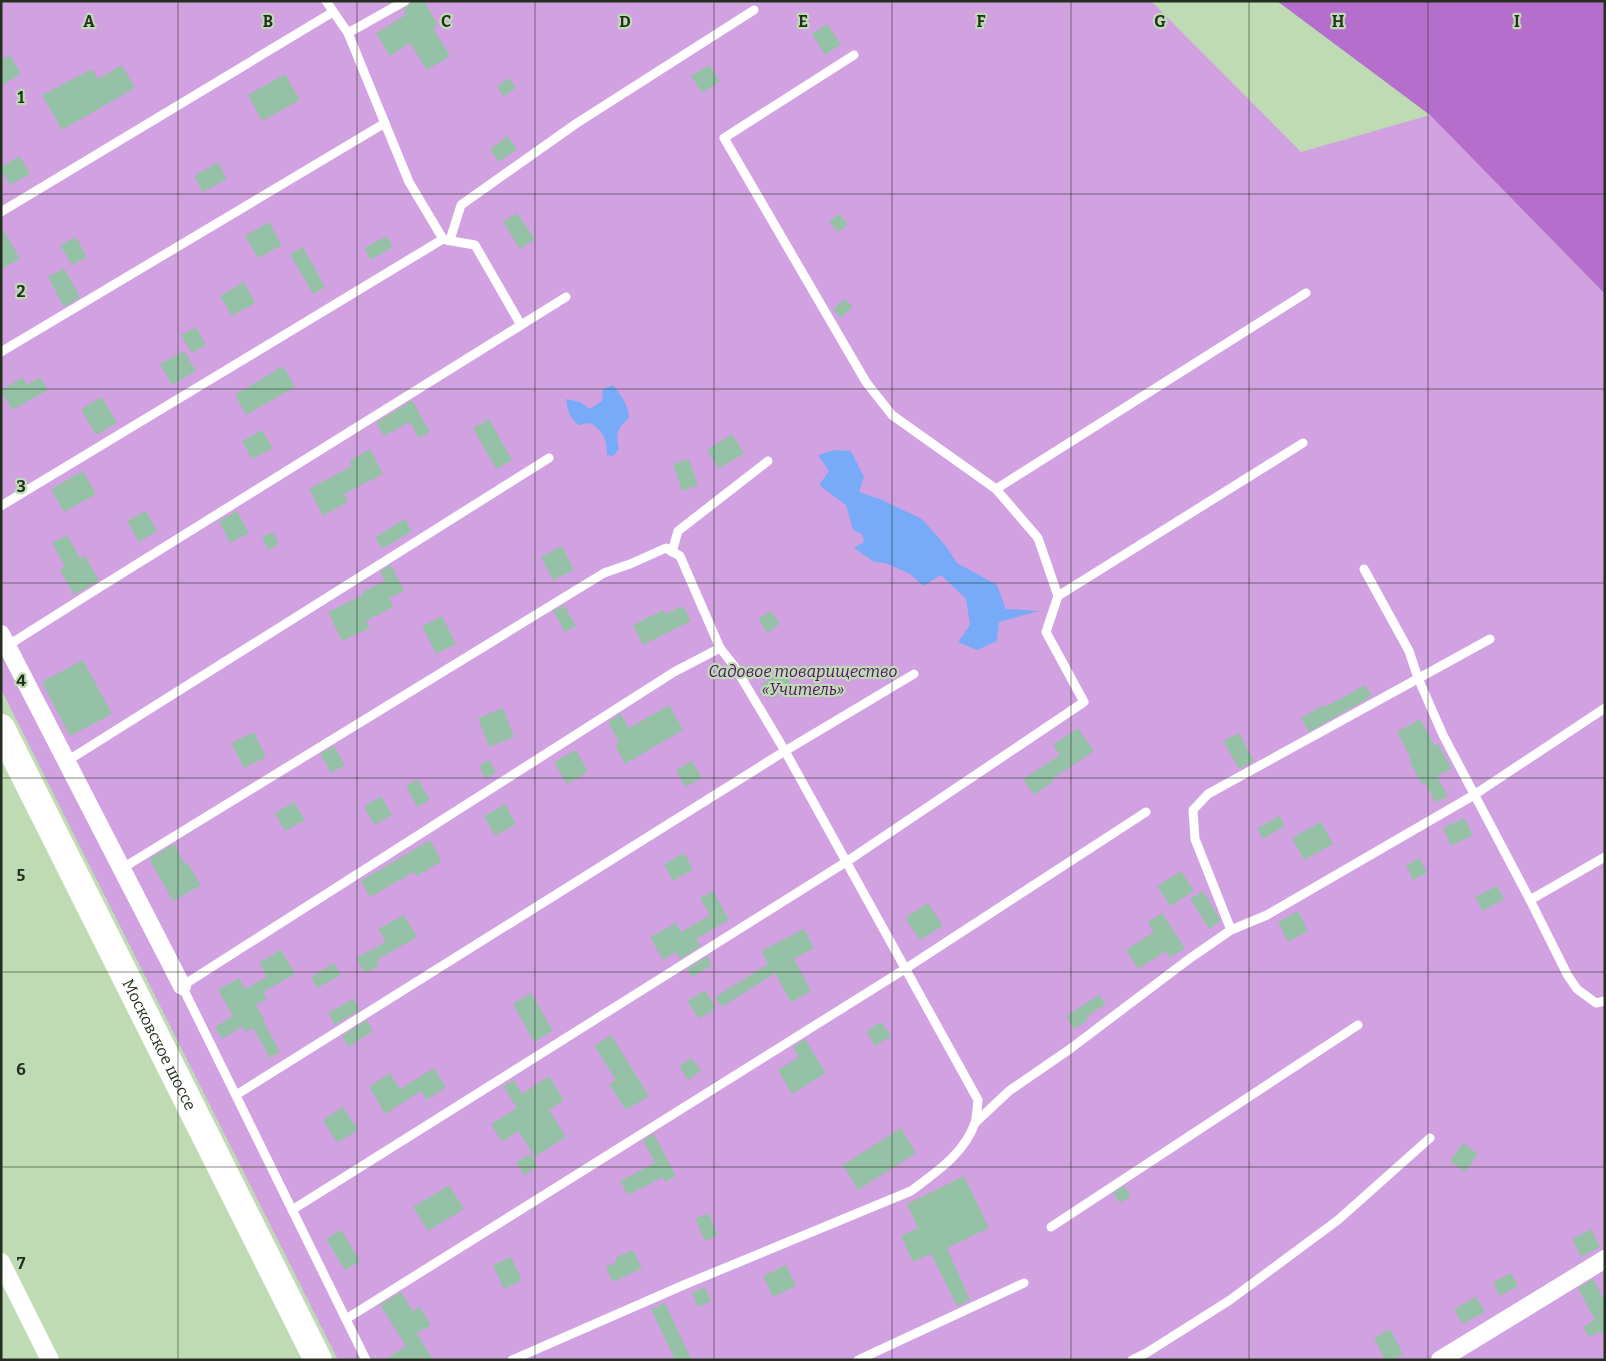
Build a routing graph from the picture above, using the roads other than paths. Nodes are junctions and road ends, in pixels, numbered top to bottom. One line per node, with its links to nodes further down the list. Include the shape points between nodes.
1 (326, 1): 4 (lane)
2 (405, 1): 5 (lane)
3 (754, 10): 9 (lane, via 577,123 461,205)
4 (333, 12): 5 (lane); 8 (lane)
5 (348, 33): 7 (lane)
6 (854, 56): 17 (lane, via 724,138 866,382 892,415)
7 (385, 124): 9 (lane, via 409,182); 13 (lane)
8 (1, 212)
9 (446, 240): 12 (lane, via 475,246); 18 (lane)
10 (1306, 293): 17 (lane)
11 (566, 298): 12 (lane)
12 (521, 325): 23 (lane, via 97,588)
13 (1, 352)
14 (1303, 443): 21 (lane)
15 (549, 458): 30 (lane)
16 (768, 461): 19 (lane, via 678,531)
17 (996, 489): 21 (lane, via 1038,538)
18 (1, 506)
19 (672, 552): 24 (lane, via 680,556); 35 (lane, via 666,548 604,573)
20 (1364, 569): 26 (lane, via 1409,651)
21 (1058, 596): 34 (lane, via 1046,632 1084,702)
22 (1490, 639): 26 (lane)
23 (4, 640): 30 (street)
24 (720, 648): 29 (lane, via 735,667); 39 (lane, via 674,672)
25 (914, 674): 29 (lane)
26 (1418, 678): 31 (lane); 37 (lane, via 1208,794 1193,810 1194,839)
27 (1605, 708): 31 (lane)
28 (5, 744): 52 (highway, Московское шоссе)
29 (785, 751): 34 (lane); 42 (lane)
30 (66, 761): 35 (street)
31 (1474, 795): 36 (lane); 37 (lane, via 1267,915)
32 (1146, 812): 38 (lane)
33 (1605, 857): 36 (lane)
34 (846, 862): 38 (lane); 45 (lane)
35 (121, 870): 39 (street)
36 (1530, 900): 40 (lane, via 1577,989 1596,1003)
37 (1230, 930): 43 (lane, via 1009,1091)
38 (905, 969): 43 (lane, via 978,1100); 50 (lane)
39 (182, 986): 42 (lane)
40 (1605, 1001)
41 (1358, 1025): 46 (lane)
42 (236, 1095): 45 (lane)
43 (975, 1123): 54 (lane, via 960,1150 911,1191)
44 (1430, 1138): 56 (lane, via 1338,1220 1230,1300)
45 (292, 1210): 50 (lane)
46 (1051, 1227)
47 (1605, 1259): 57 (street)
48 (1, 1262): 51 (street)
49 (1024, 1283): 55 (lane)
50 (346, 1319): 53 (lane)
51 (50, 1360)
52 (318, 1360)
53 (366, 1360)
54 (512, 1360)
55 (858, 1360)
56 (1132, 1360)
57 (1440, 1360)

